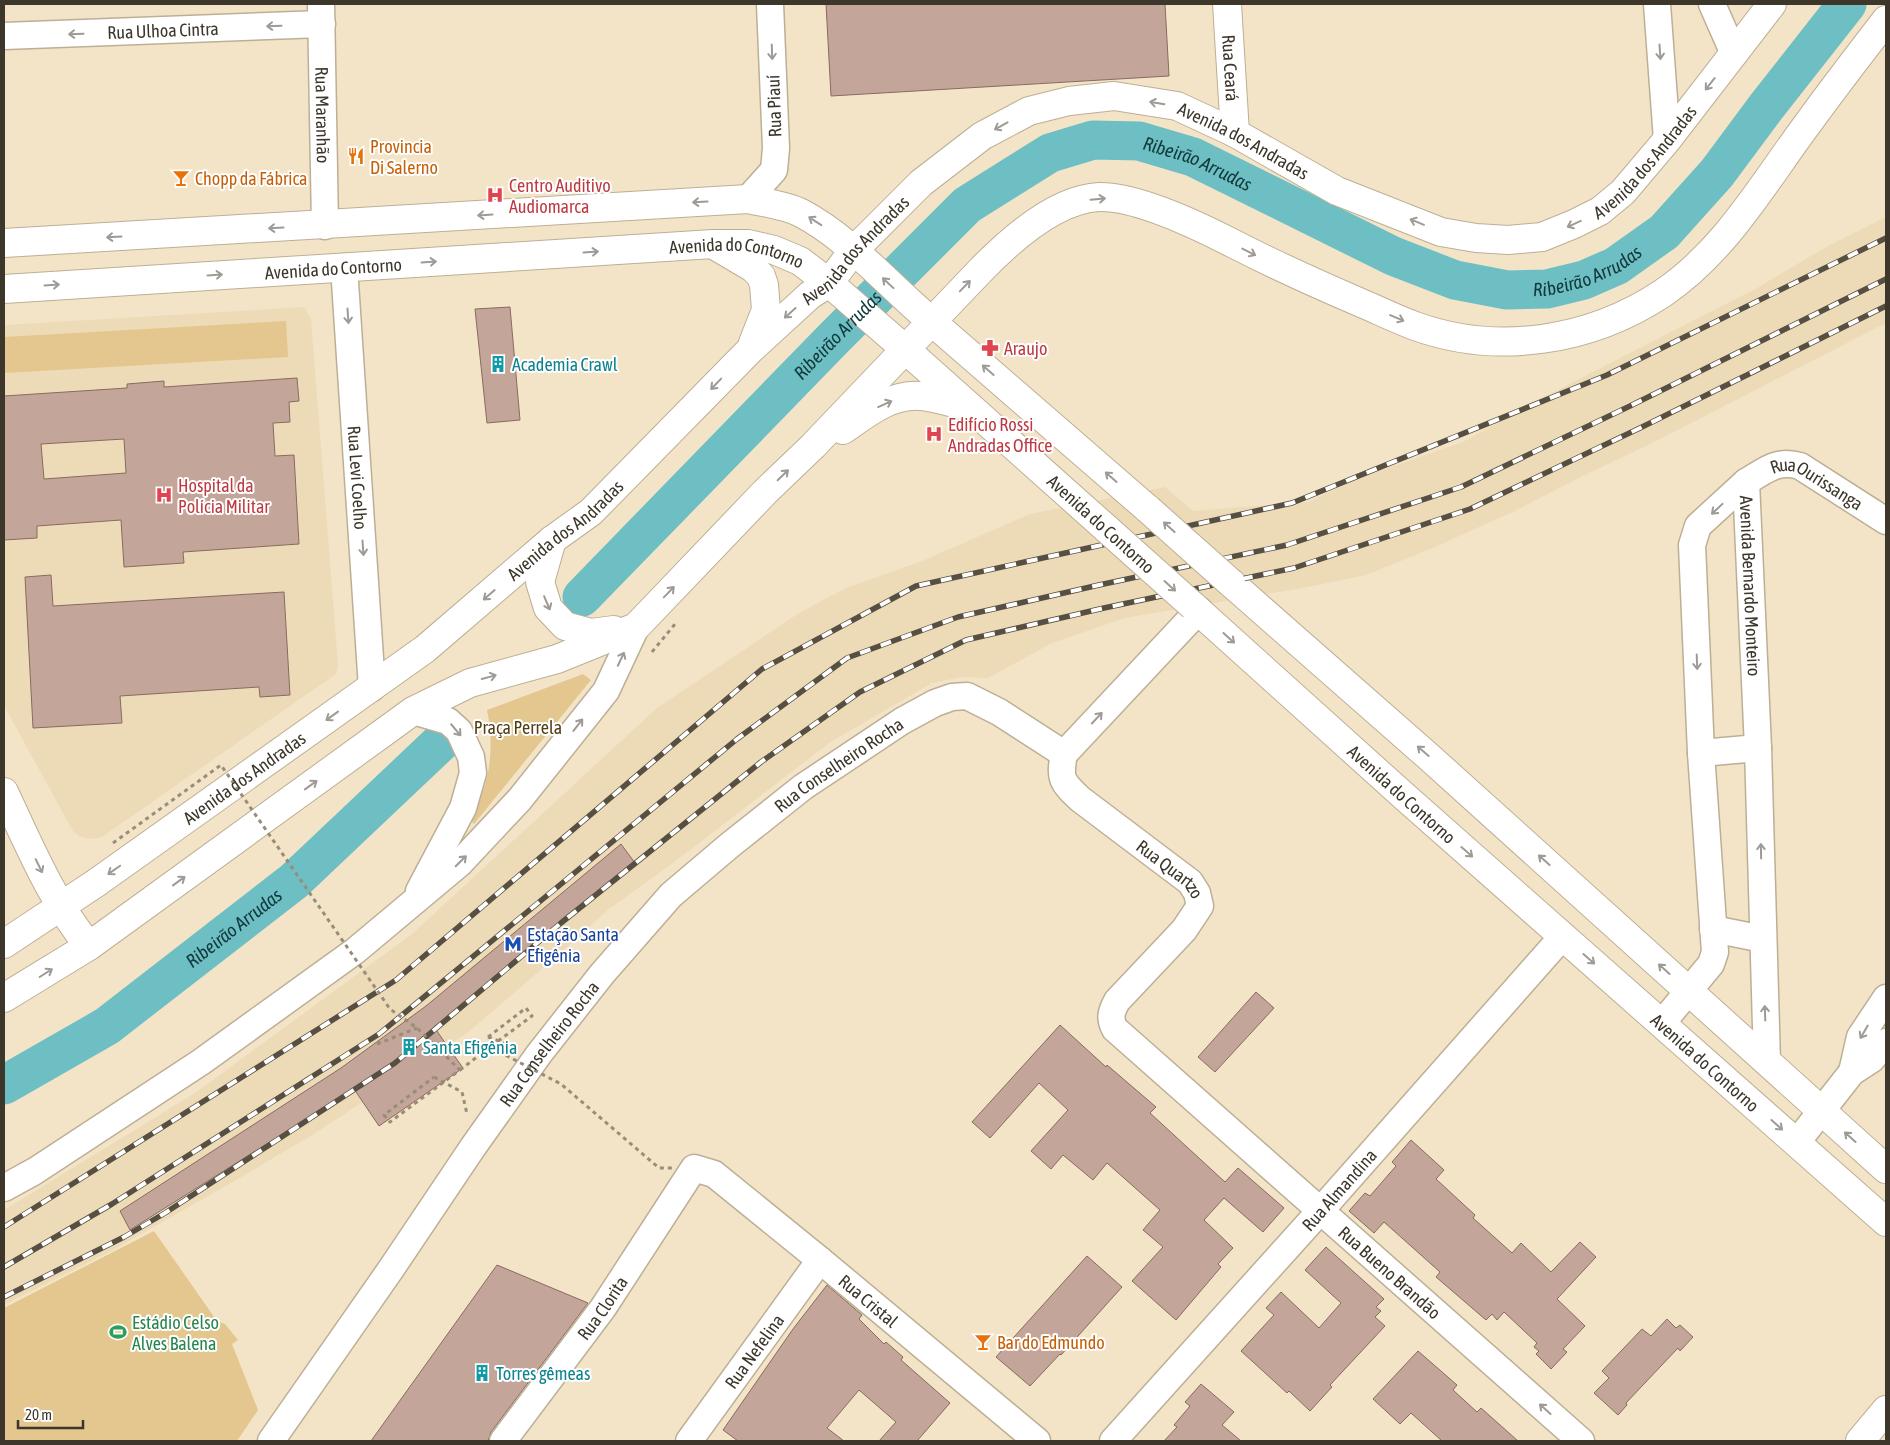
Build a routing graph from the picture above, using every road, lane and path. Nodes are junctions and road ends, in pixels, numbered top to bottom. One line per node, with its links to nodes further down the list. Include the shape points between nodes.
1 (770, 4): 12 (street, Rua Piauí, one-way to 12, via 776,148 774,170)
2 (1228, 4): 10 (main road, Rua Ceará)
3 (1657, 4): 11 (street, one-way to 11)
4 (1712, 4): 9 (street)
5 (1772, 4): 9 (main road, Avenida dos Andradas)
6 (322, 14): 8 (street, Rua Ulhoa Cintra, one-way to 8); 14 (street, Rua Maranhão)
7 (1886, 20): 22 (main road, one-way to 7, via 1040,220 1070,204 1099,198 1130,201 1200,227 1269,262 1416,326 1453,336 1486,341 1522,341 1558,337 1595,327 1664,292 1700,263 1758,195 1806,125)
8 (4, 36)
9 (1734, 54): 11 (main road, Avenida dos Andradas, one-way to 11)
10 (1235, 132): 11 (main road, Avenida dos Andradas, one-way to 10, via 1624,192 1600,210 1542,237 1508,240 1476,238 1432,229 1337,191); 17 (main road, Avenida dos Andradas, one-way to 17, via 1177,106 1114,96 1069,101 1029,111 982,136 921,183)
11 (1667, 140)
12 (748, 200): 13 (main road, one-way to 13); 17 (main road, one-way to 12, via 799,212)
13 (366, 223): 14 (main road); 18 (main road, via 348,236 342,253)
14 (325, 226): 15 (main road, one-way to 15); 19 (main road, via 323,250 318,260)
15 (4, 244)
16 (713, 244): 18 (main road, Avenida do Contorno, one-way to 16); 20 (main road, Avenida do Contorno, via 748,244 774,250 800,261); 24 (main road, via 761,276 766,310)
17 (857, 254): 20 (main road, Avenida dos Andradas); 22 (main road, one-way to 17)
18 (344, 267): 19 (main road, Avenida do Contorno); 32 (street, Rua Levi Coelho, one-way to 32)
19 (305, 270): 21 (main road, Avenida do Contorno, one-way to 19)
20 (833, 287): 23 (main road, Avenida do Contorno); 24 (main road, Avenida dos Andradas, one-way to 24, via 810,295)
21 (4, 288)
22 (922, 314): 23 (main road); 46 (main road, one-way to 22, bridge, via 1429,756)
23 (897, 342): 25 (main road, Avenida do Contorno); 26 (main road)
24 (750, 350): 29 (main road, Avenida dos Andradas, one-way to 29, via 591,512)
25 (970, 407): 26 (main road, one-way to 25, via 881,405 903,396 922,396); 30 (main road, Avenida do Contorno, one-way to 30, bridge)
26 (813, 446): 31 (main road, one-way to 26)
27 (1746, 482): 28 (street, Rua Ourissanga, via 1777,464 1800,466); 34 (street, Avenida Bernardo Monteiro); 35 (street, Avenida Bernardo Monteiro, one-way to 35, via 1698,526 1692,545)
28 (1886, 521)
29 (552, 540): 31 (main road, one-way to 31, via 540,582 548,608 565,626 591,634); 32 (main road, Avenida dos Andradas, one-way to 32, via 425,649)
30 (1196, 608): 36 (street, one-way to 30); 42 (main road, Avenida do Contorno, one-way to 42)
31 (636, 627): 33 (main road, one-way to 31, via 470,683 557,659); 39 (street, one-way to 31, via 459,864 520,799 606,690)
32 (372, 688): 40 (main road, Avenida dos Andradas, one-way to 40)
33 (413, 711): 39 (street, one-way to 39, via 448,721 459,731 471,757 474,773 463,808); 45 (main road, one-way to 33)
34 (1758, 748): 35 (street); 43 (street, Avenida Bernardo Monteiro, one-way to 34)
35 (1701, 753): 41 (street, Avenida Bernardo Monteiro)
36 (1064, 754): 49 (street, Rua Quartzo, via 1060,771 1066,786 1190,882 1200,906 1184,930 1117,1002); 61 (street, Rua Conselheiro Rocha, via 999,712 967,696 935,703 852,753 803,787 671,895 602,974 539,1054)
37 (4, 792): 40 (main road, one-way to 40)
38 (113, 843): 51 (path, bridge, via 221,765 390,1009)
39 (411, 905): 64 (street, via 355,952 201,1062)
40 (62, 907): 44 (main road, Avenida dos Andradas); 45 (main road)
41 (1713, 929): 43 (street); 46 (street, Avenida Bernardo Monteiro, via 1713,958)
42 (1563, 936): 50 (main road, Avenida do Contorno, one-way to 50); 65 (street, Rua Almandina)
43 (1763, 939): 56 (street, Avenida Bernardo Monteiro, one-way to 43)
44 (4, 944)
45 (89, 946): 47 (main road, one-way to 45)
46 (1689, 991): 50 (street, Avenida Bernardo Monteiro); 56 (main road)
47 (4, 998)
48 (1886, 998): 58 (street, one-way to 58, via 1860,1037)
49 (1110, 1020): 65 (street, Rua Bueno Brandão, via 1121,1036)
50 (1662, 1023): 60 (main road, Avenida do Contorno, one-way to 60)
51 (417, 1028): 54 (path); 57 (path, bridge)
52 (488, 1037): 55 (path, bridge, via 526,1008 532,1016)
53 (1886, 1042): 58 (street, via 1872,1059)
54 (378, 1044)
55 (490, 1047): 57 (path); 62 (path, bridge, via 561,1084 659,1168)
56 (1767, 1062): 59 (main road)
57 (460, 1070): 61 (path, bridge, via 390,1122 384,1115 434,1078 462,1092)
58 (1852, 1072): 59 (street)
59 (1821, 1111): 60 (street); 63 (main road, one-way to 59)
60 (1797, 1142): 66 (main road, Avenida do Contorno)
61 (473, 1147): 69 (street, Rua Conselheiro Rocha)
62 (683, 1168): 67 (street, Rua Cristal, via 714,1174); 70 (street, Rua Clorita, via 603,1308)
63 (1886, 1169)
64 (4, 1188)
65 (1321, 1210): 73 (street, Rua Almandina); 74 (street, Rua Bueno Brandão, one-way to 65)
66 (1886, 1222)
67 (820, 1260): 71 (street, Rua Nefelina); 72 (street, Rua Cristal)
68 (1886, 1410): 75 (main road)
69 (271, 1441)
70 (503, 1441)
71 (689, 1441)
72 (1037, 1441)
73 (1113, 1441)
74 (1581, 1441)
75 (1860, 1441)

